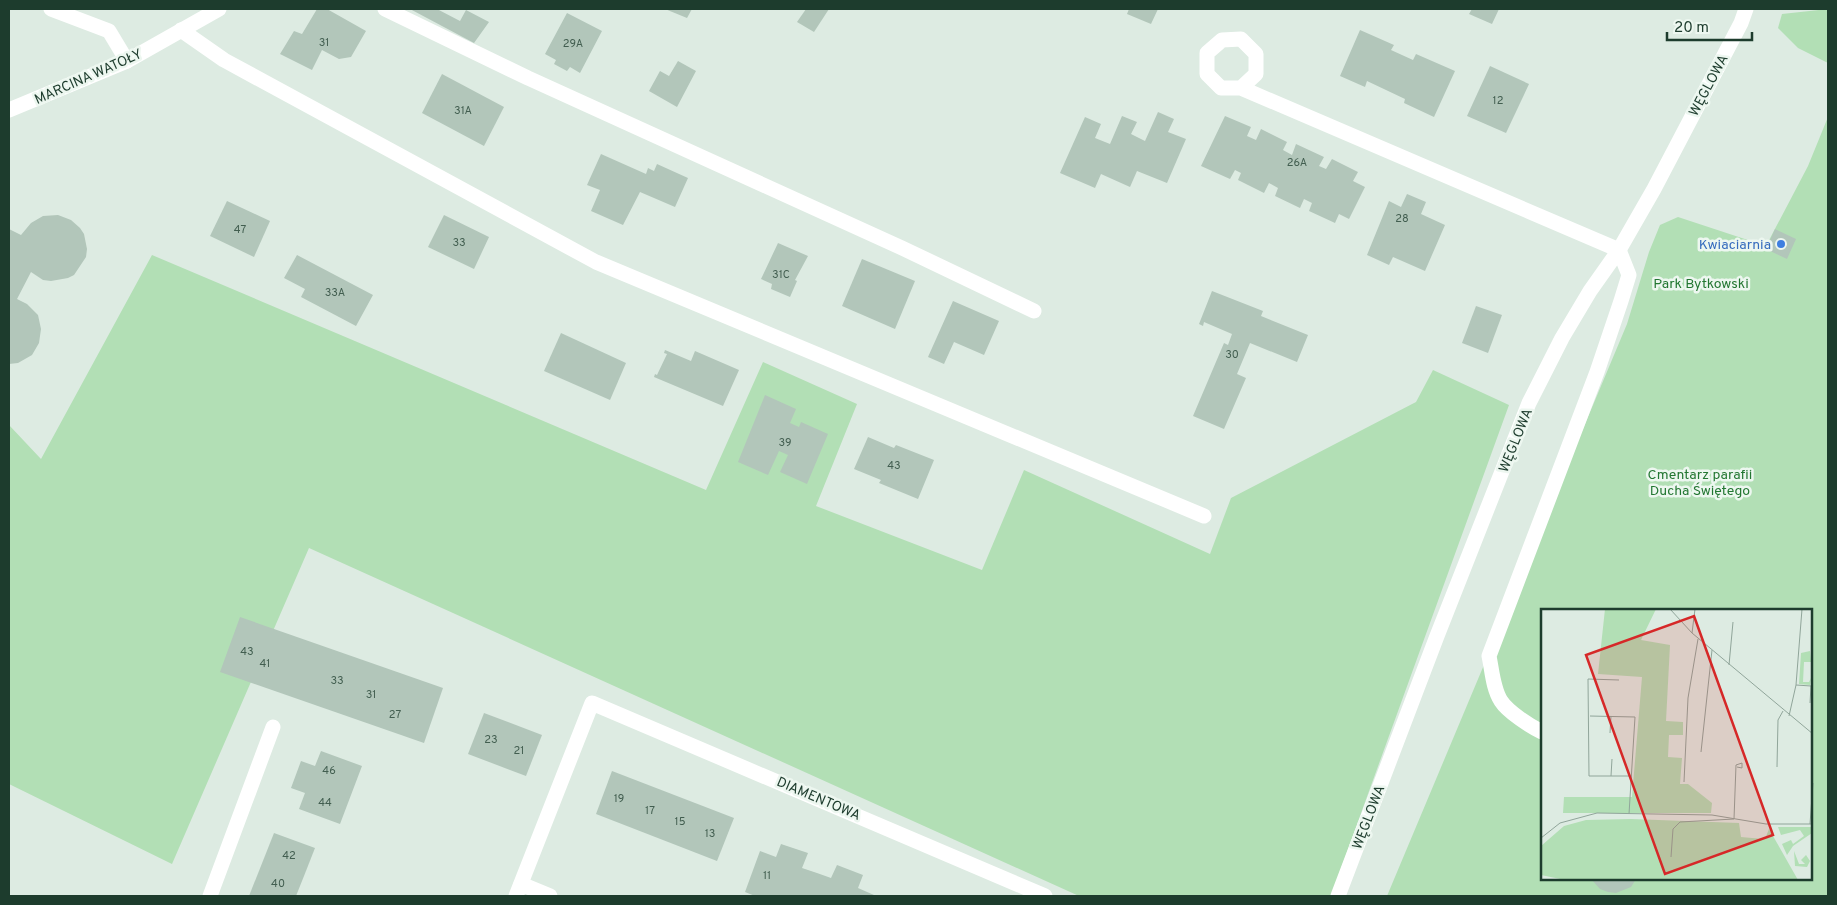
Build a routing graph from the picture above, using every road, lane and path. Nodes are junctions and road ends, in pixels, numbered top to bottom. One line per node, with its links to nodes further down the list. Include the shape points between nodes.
1 (50, 9): 6 (street, via 109,31)
2 (219, 9): 5 (street, MARCINA WATOŁY)
3 (385, 9): 10 (street)
4 (1746, 9): 9 (street, WĘGLOWA, via 1663,172)
5 (181, 30): 6 (street, MARCINA WATOŁY); 11 (street, via 224,60 596,262)
6 (127, 61): 8 (street, MARCINA WATOŁY)
7 (1241, 88): 9 (street)
8 (9, 110)
9 (1619, 250): 13 (street, via 1628,274 1621,301 1489,656 1501,702); 19 (street, WĘGLOWA, via 1562,338 1529,403)
10 (1034, 311)
11 (1204, 516)
12 (273, 727): 16 (street)
13 (1541, 731)
14 (519, 890): 15 (street, DIAMENTOWA, via 592,702); 17 (street)
15 (1020, 891): 18 (street, DIAMENTOWA)
16 (210, 896)
17 (550, 896)
18 (1045, 896)
19 (1338, 896)

